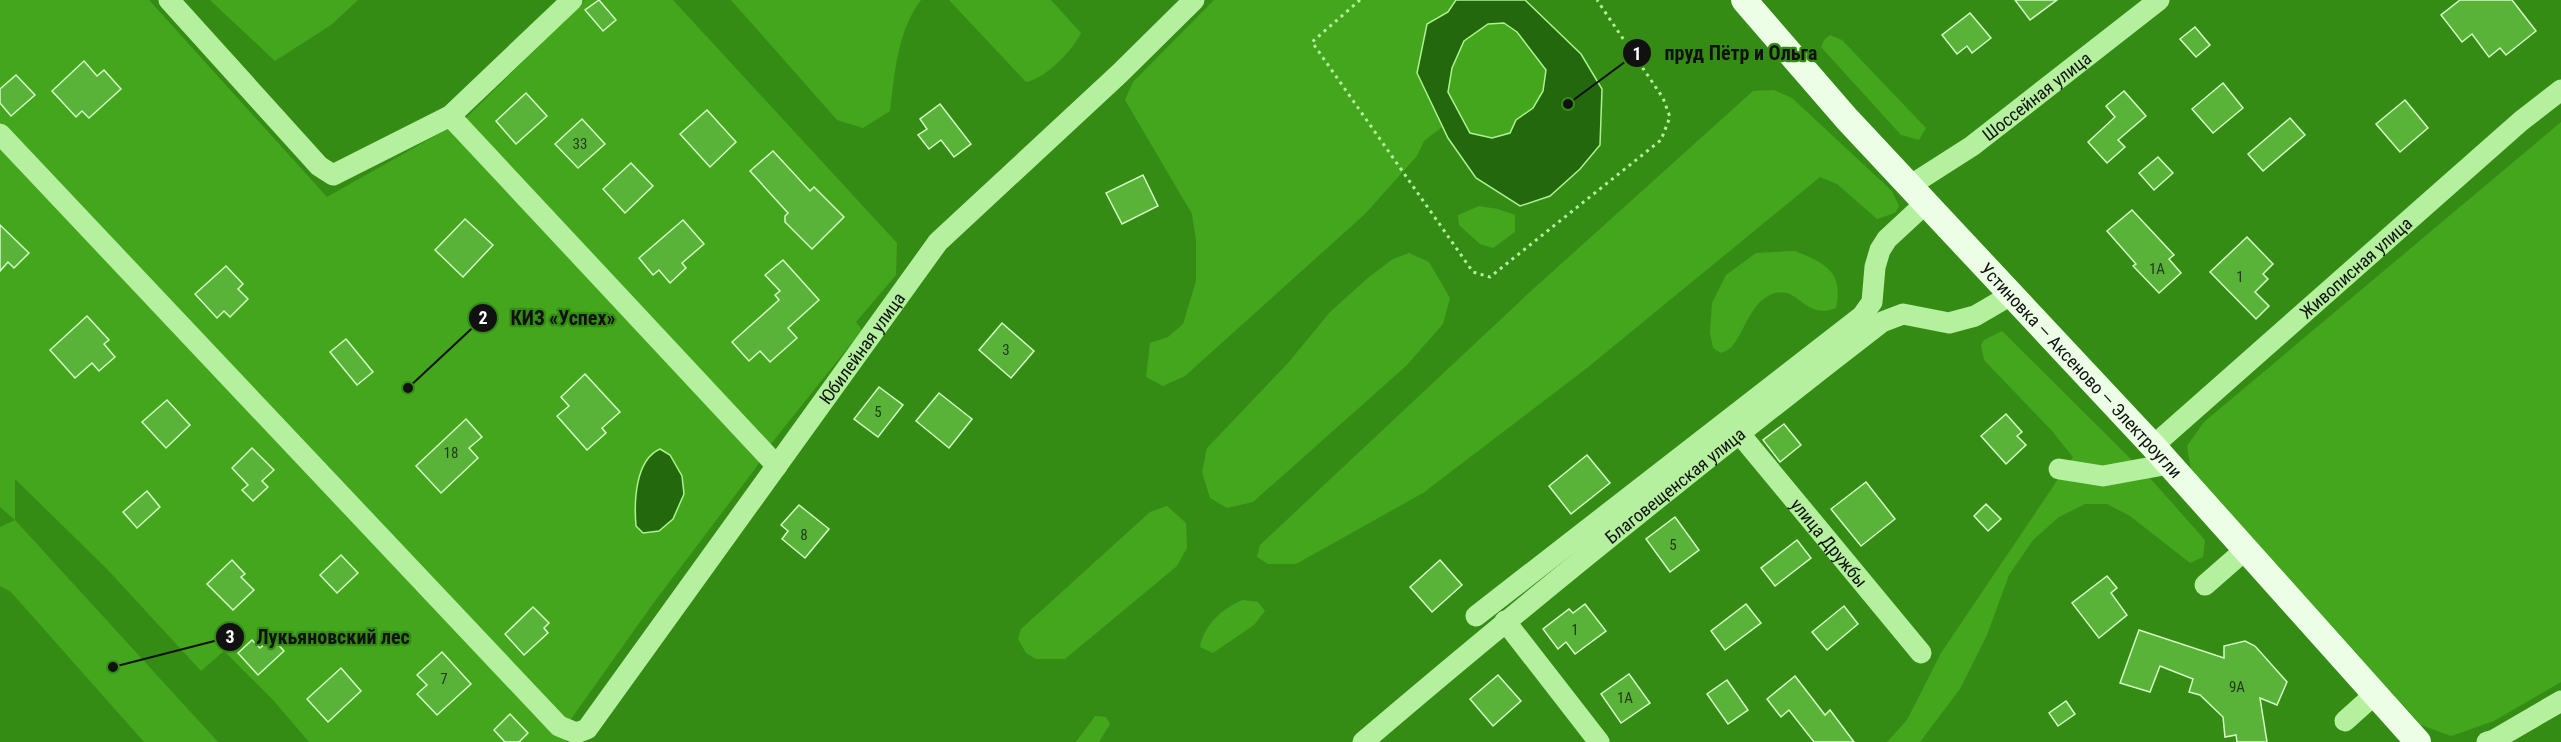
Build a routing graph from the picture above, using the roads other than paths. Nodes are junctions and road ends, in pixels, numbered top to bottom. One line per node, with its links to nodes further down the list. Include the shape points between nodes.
1 (169, 0): 7 (street, via 319,166 333,175)
2 (572, 0): 7 (street)
3 (1194, 0): 13 (street, Юбилейная улица, via 938,242)
4 (1744, 0): 9 (main road, Устиновка — Аксеново — Электроугли)
5 (2159, 0): 9 (street, Шоссейная улица, via 1972,146)
6 (2561, 90): 12 (street, Живописная улица, via 2521,121)
7 (450, 116): 13 (street)
8 (0, 134): 13 (street, Юбилейная улица, via 559,726 576,733 587,729)
9 (1919, 193): 10 (main road, Устиновка — Аксеново — Электроугли); 17 (street, Шоссейная улица, via 1880,250 1872,302 1862,316)
10 (2011, 295): 11 (street, Благовещенская улица, via 1975,316 1948,323 1903,314 1882,322); 12 (main road, Устиновка — Аксеново — Электроугли)
11 (1739, 433): 18 (street, Благовещенская улица); 19 (street, улица Дружбы)
12 (2161, 455): 14 (street, via 2103,476); 15 (main road, Устиновка — Аксеново — Электроугли)
13 (777, 466)
14 (2059, 470)
15 (2246, 550): 16 (street); 20 (main road, Устиновка — Аксеново — Электроугли)
16 (2205, 585)
17 (1476, 616)
18 (1504, 621): 23 (street, Благовещенская улица); 24 (street)
19 (1921, 653)
20 (2375, 694): 22 (street); 25 (main road, Устиновка — Аксеново — Электроугли)
21 (2561, 701): 26 (street)
22 (2345, 721)
23 (1364, 742)
24 (1599, 742)
25 (2418, 742)
26 (2487, 742)

